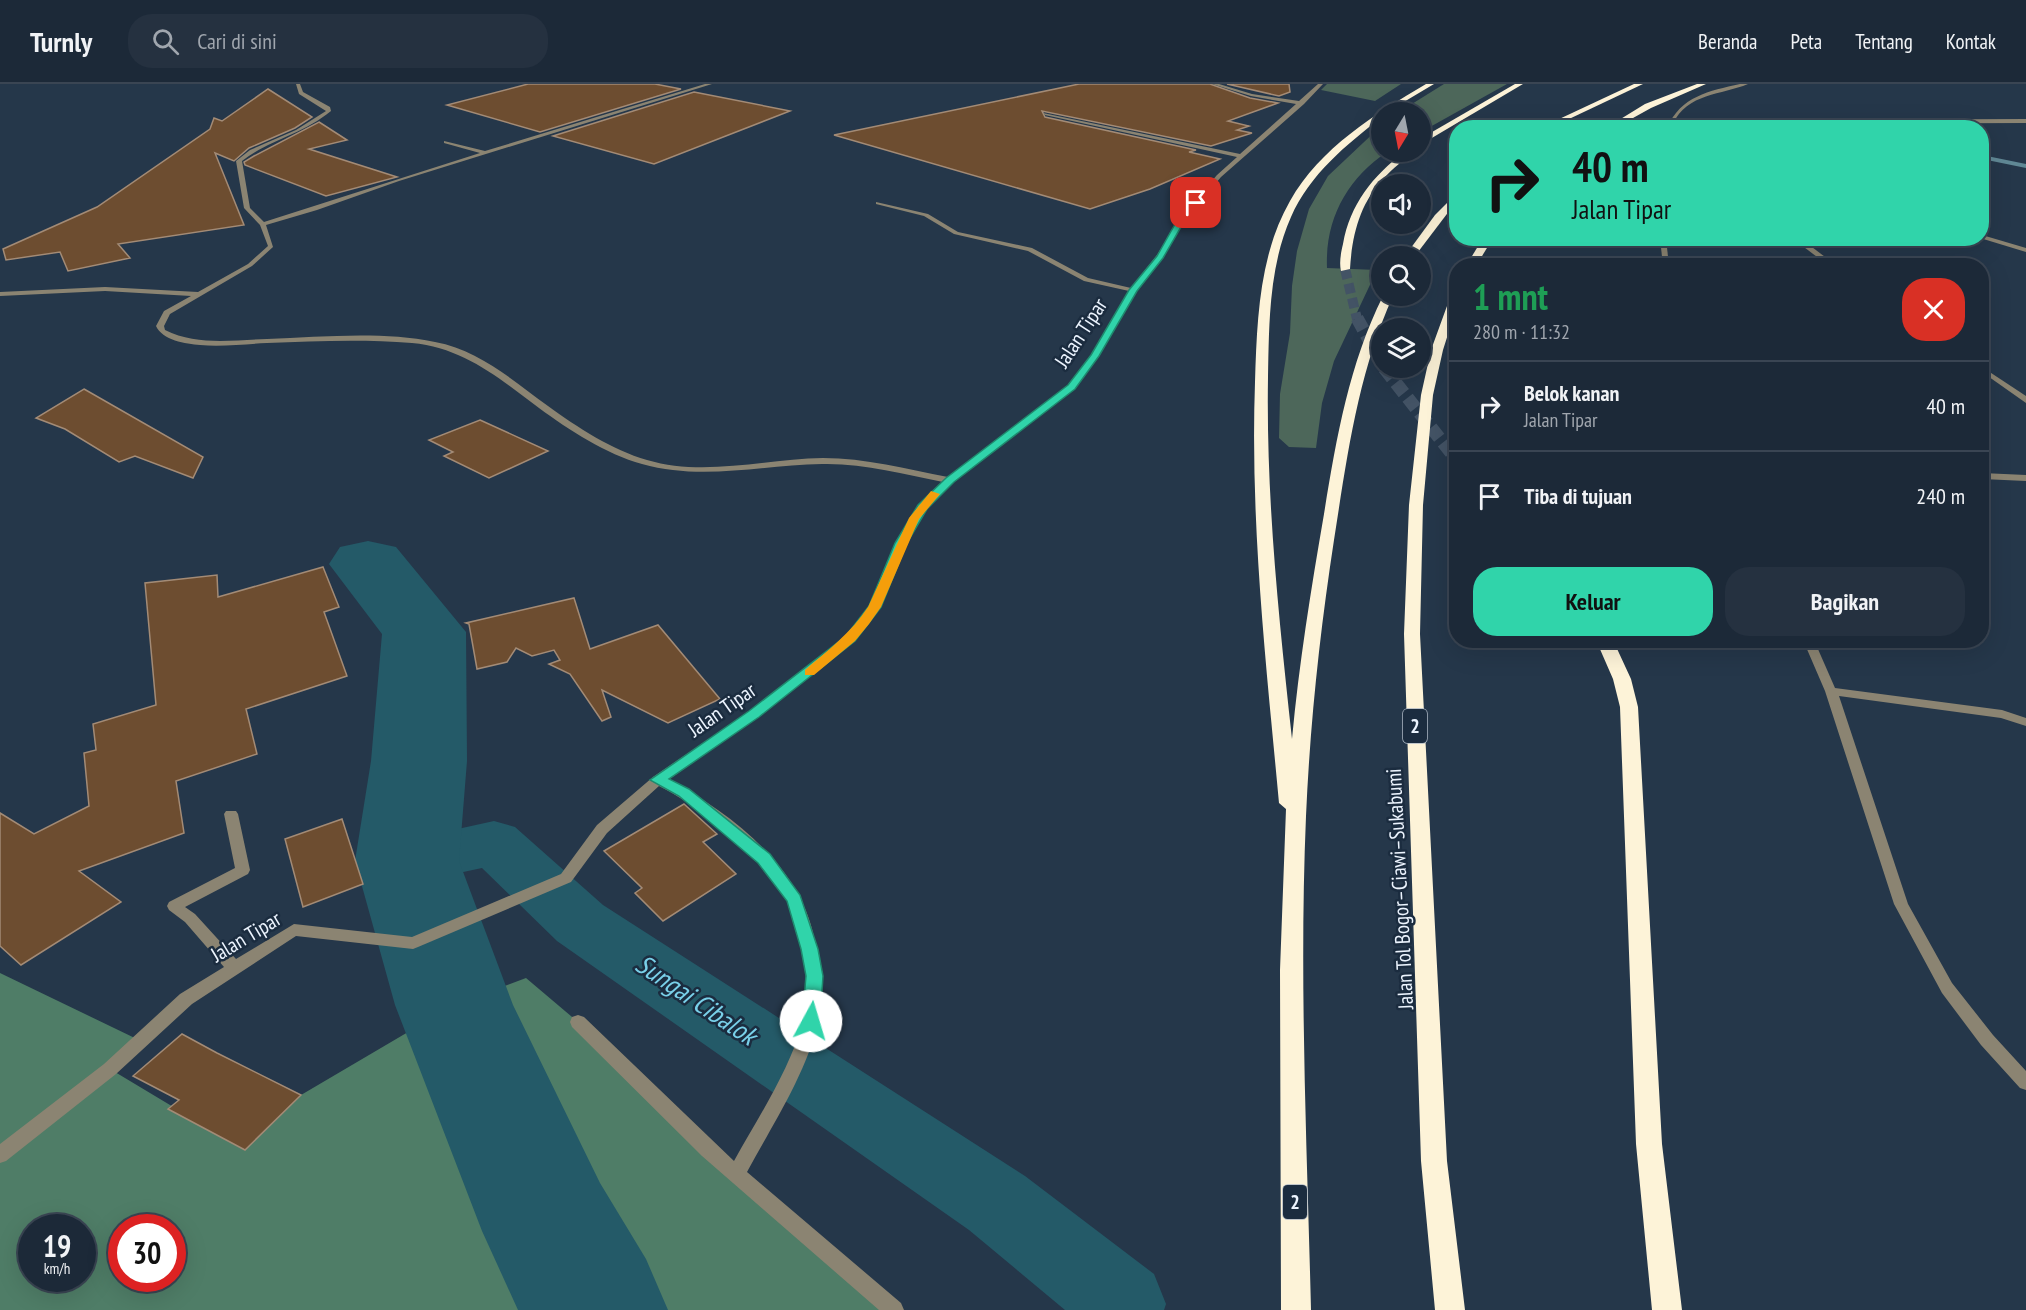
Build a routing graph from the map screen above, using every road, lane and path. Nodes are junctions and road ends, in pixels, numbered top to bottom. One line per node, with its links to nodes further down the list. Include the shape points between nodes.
1 (298, 84): 30 (street, via 301,93 329,111 239,161 247,208)
2 (710, 84): 25 (street)
3 (1176, 84): 4 (street)
4 (1189, 84)
5 (1214, 84): 13 (street)
6 (1321, 84): 13 (street, Jalan Tipar)
7 (1431, 84): 12 (highway, 2)
8 (1520, 84): 15 (highway)
9 (1640, 84): 16 (highway)
10 (1703, 84): 17 (highway)
11 (1746, 84): 18 (street, via 1686,103)
12 (1401, 102)
13 (1302, 103): 26 (street, Jalan Tipar)
14 (1045, 114): 26 (street)
15 (1459, 120)
16 (1559, 120)
17 (1623, 120)
18 (1672, 120)
19 (1989, 121): 20 (street)
20 (2026, 121)
21 (1371, 122): 53 (highway, 2, via 1332,153 1294,201 1270,278 1263,326 1260,443 1265,548)
22 (1449, 126): 23 (highway)
23 (1431, 137)
24 (446, 142): 25 (street)
25 (486, 153): 30 (street)
26 (1242, 156): 37 (street, Jalan Tipar, via 1182,219)
27 (1396, 162): 36 (highway, via 1377,177 1364,195 1350,226)
28 (878, 203): 37 (street, via 926,215 956,233 1030,249 1086,280)
29 (1449, 205): 32 (highway)
30 (264, 224): 39 (street, via 271,246 265,254)
31 (1989, 239): 34 (street)
32 (1417, 246)
33 (1806, 246): 35 (street)
34 (2026, 250)
35 (1823, 258)
36 (1345, 269)
37 (1133, 290): 46 (street, Jalan Tipar, via 1095,356 1071,387)
38 (0, 294): 39 (street, via 105,289)
39 (198, 294): 46 (street, via 167,313 162,331 180,339 207,342 384,340 455,348 498,371 545,408 613,448 662,467 696,471 828,461)
40 (1382, 306): 53 (highway, 2, via 1362,367 1327,536 1306,689)
41 (1449, 315): 62 (highway, Jalan Tol Bogor–Ciawi–Sukabumi / 2, via 1427,395 1416,505 1413,622 1434,1161)
42 (1989, 374): 43 (street)
43 (2026, 400)
44 (1989, 476): 45 (street)
45 (2026, 478)
46 (950, 480): 51 (street, Jalan Tipar, via 914,518 875,607 851,638 754,714)
47 (1608, 648): 59 (highway, via 1629,707 1649,1144)
48 (1812, 648): 49 (street)
49 (1830, 691): 50 (street, via 2002,714); 56 (street, via 1901,904 1947,988)
50 (2026, 722)
51 (657, 780): 54 (street, Jalan Tipar, via 602,829 566,878 413,942 294,930); 58 (street, via 684,792 757,852 779,876 794,899 810,949 814,976 811,1021 770,1112)
52 (231, 814): 54 (street, via 243,870 174,906)
53 (1294, 856): 61 (highway, 2)
54 (235, 968): 57 (street, Jalan Tipar, via 186,999 110,1069)
55 (578, 1022): 58 (street)
56 (2026, 1083)
57 (0, 1155)
58 (736, 1174): 60 (street)
59 (1666, 1303)
60 (894, 1310)
61 (1296, 1310)
62 (1450, 1310)

